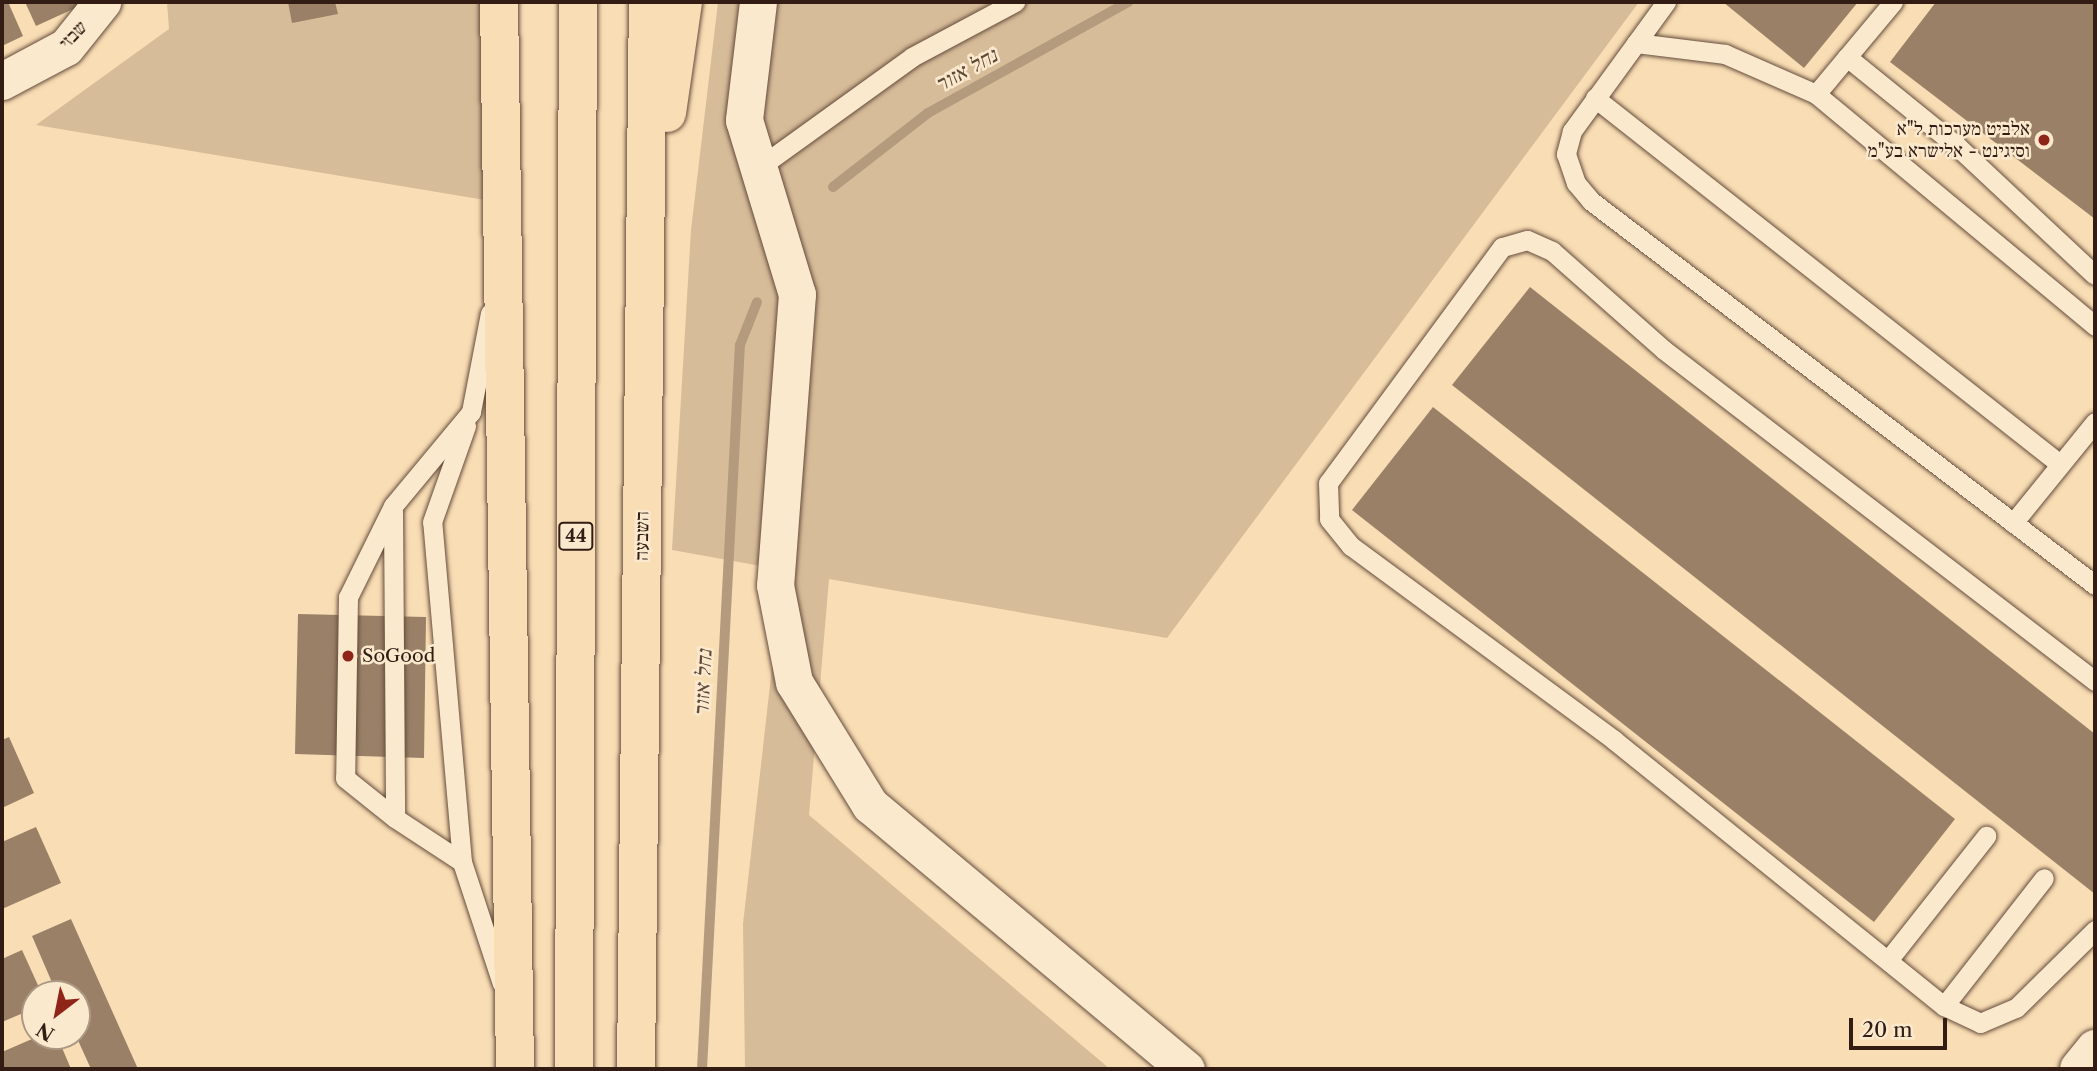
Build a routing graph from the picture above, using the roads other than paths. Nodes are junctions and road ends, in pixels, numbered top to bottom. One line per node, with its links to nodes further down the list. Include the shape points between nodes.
1 (102, 2): 12 (street, שבזי, via 66,47)
2 (499, 2): 16 (highway)
3 (578, 2): 37 (highway, 44)
4 (648, 2): 17 (highway, השבעה)
5 (683, 2): 17 (highway)
6 (758, 2): 15 (street, via 744,120)
7 (1015, 2): 15 (lane, via 912,57)
8 (1666, 2): 10 (lane)
9 (1893, 2): 11 (lane)
10 (1636, 43): 13 (lane, via 1725,54); 14 (lane)
11 (1847, 57): 13 (lane); 18 (lane, via 1958,147)
12 (2, 81)
13 (1816, 93): 19 (lane)
14 (1595, 98): 22 (lane); 24 (lane, via 1572,131 1566,154 1576,183 1591,201)
15 (761, 166): 39 (street, via 797,294 775,585 794,682 870,805)
16 (503, 243): 20 (lane); 34 (highway)
17 (646, 264): 38 (highway, השבעה)
18 (2095, 275)
19 (2095, 326)
20 (471, 412): 23 (lane); 29 (lane, via 432,522)
21 (2095, 422): 22 (lane)
22 (2060, 464): 24 (lane)
23 (393, 506): 27 (lane); 27 (lane, via 348,597 345,778)
24 (2013, 523): 25 (lane)
25 (2095, 585)
26 (2095, 681): 32 (lane, via 1664,351 1552,251 1527,240 1502,247 1328,483 1329,519 1351,546 1614,740)
27 (395, 818): 29 (lane)
28 (1986, 835): 32 (lane)
29 (462, 862): 34 (lane)
30 (2044, 878): 33 (lane)
31 (2095, 930): 33 (lane, via 2016,1009 1980,1023)
32 (1889, 959): 33 (lane)
33 (1944, 1006)
34 (515, 1022): 36 (highway)
35 (2095, 1049): 40 (street)
36 (515, 1069)
37 (574, 1069)
38 (636, 1069)
39 (1186, 1069)
40 (2079, 1069)

